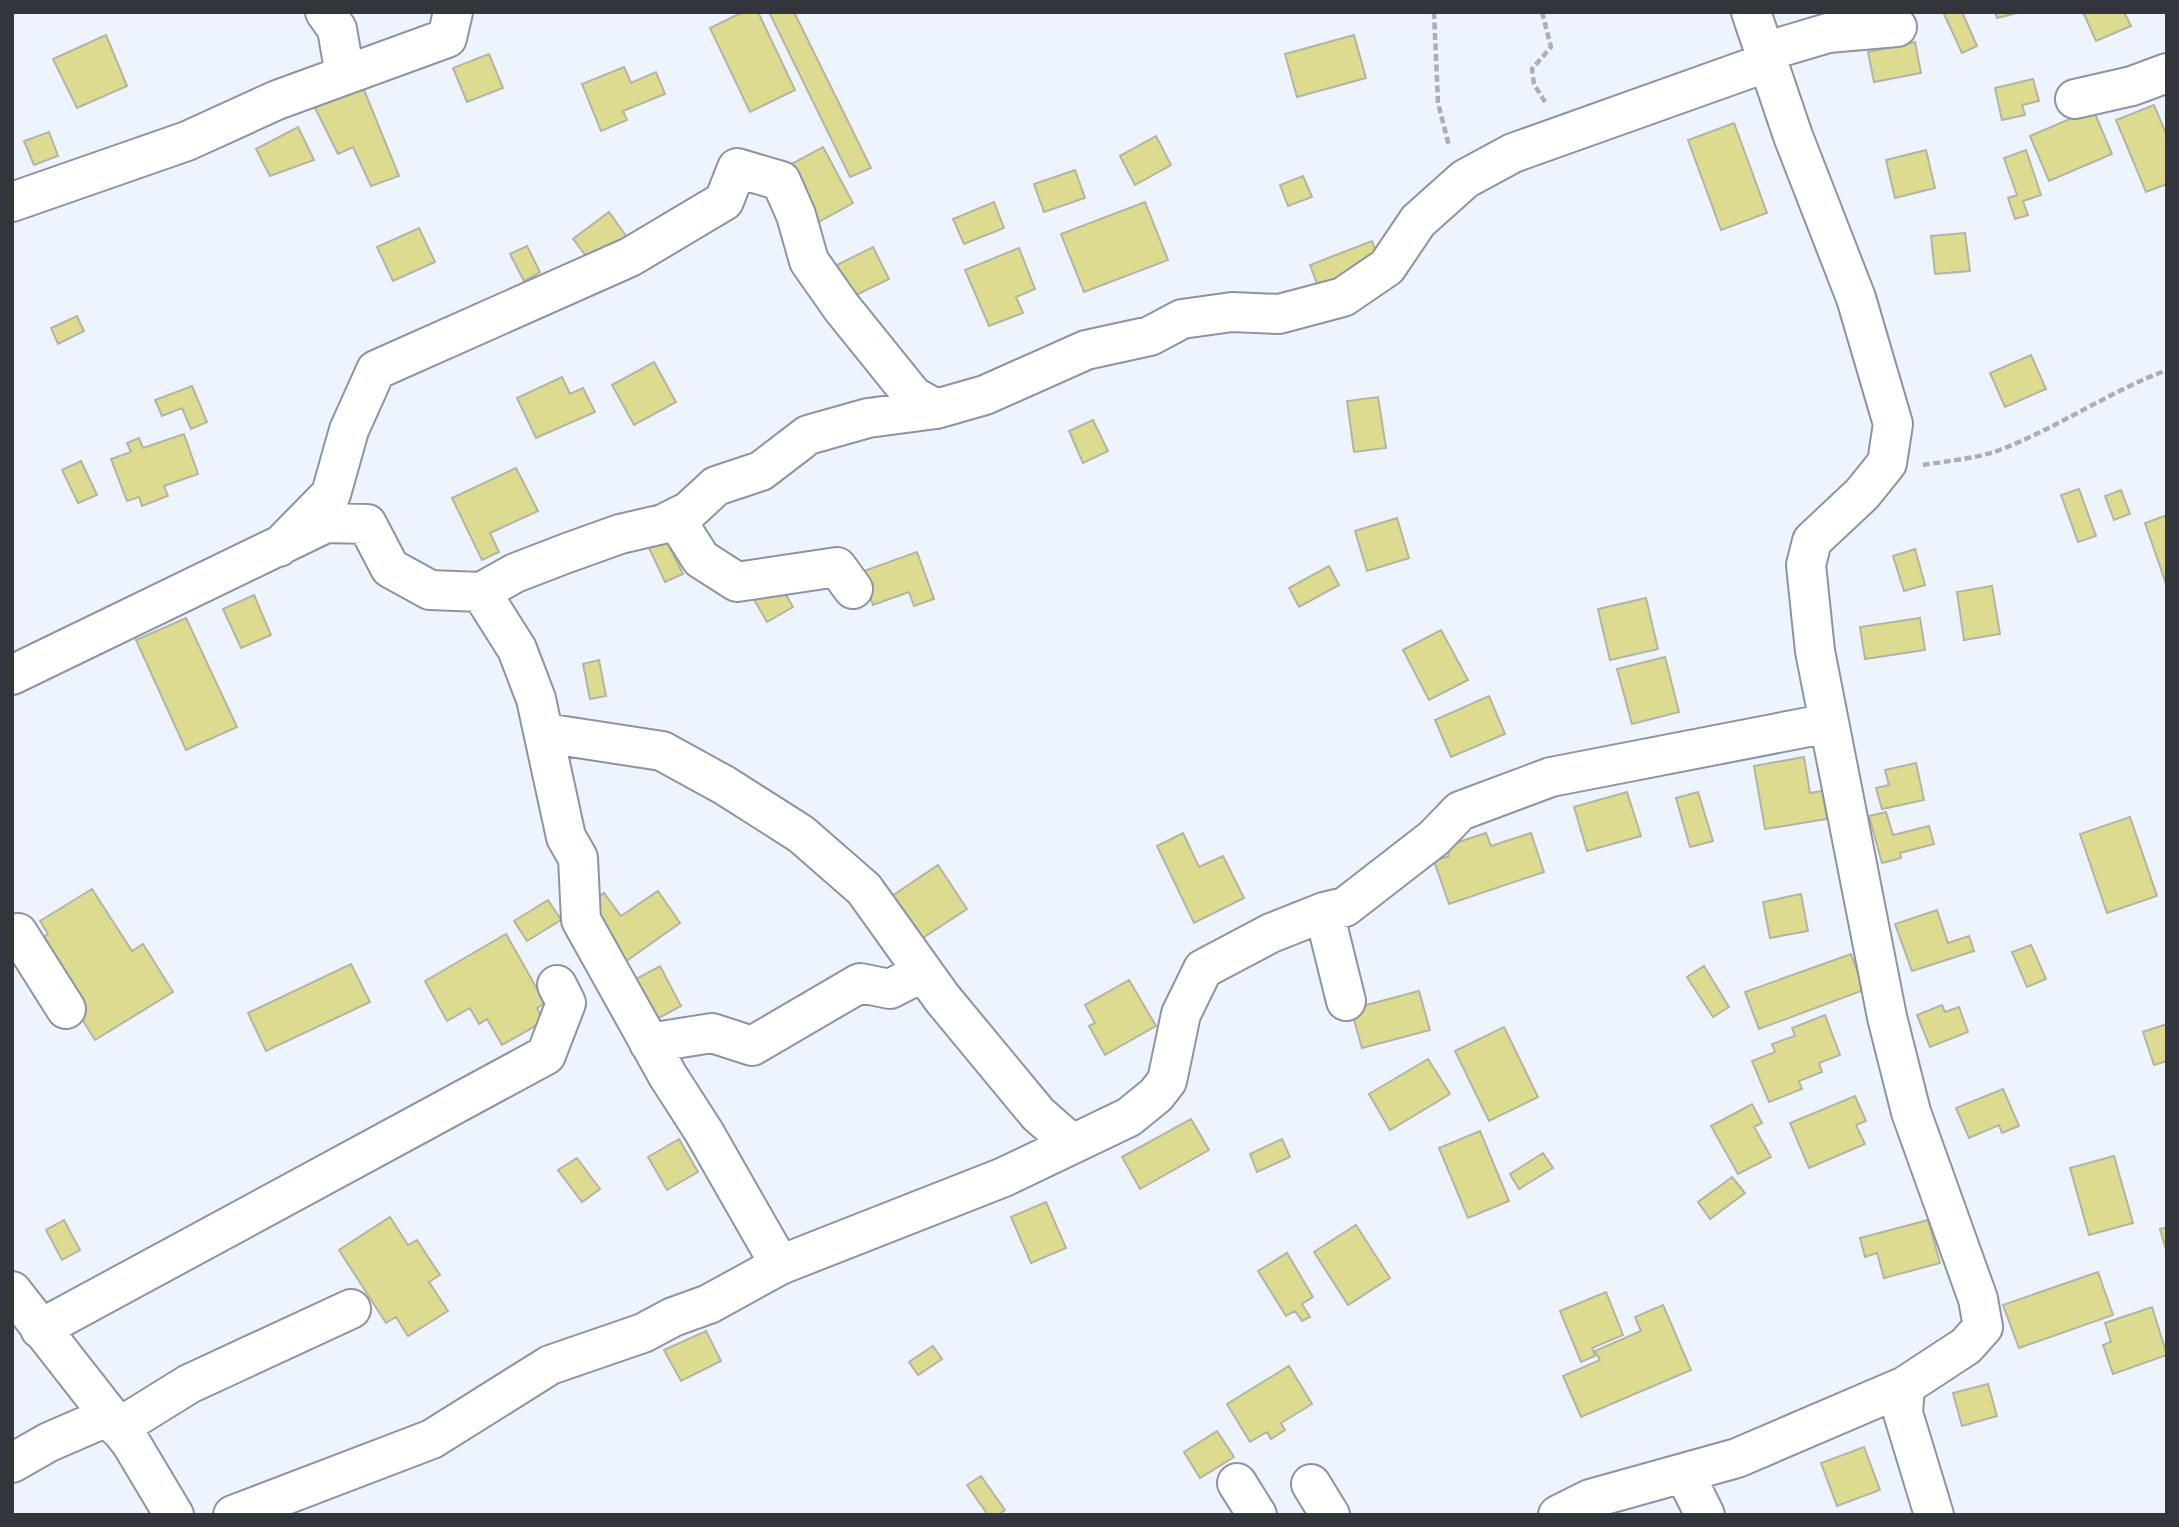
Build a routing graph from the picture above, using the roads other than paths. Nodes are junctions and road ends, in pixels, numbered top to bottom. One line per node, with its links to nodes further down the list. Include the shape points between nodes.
1 (453, 12): 7 (street, via 447,38)
2 (1751, 12): 5 (street)
3 (338, 18): 7 (street)
4 (1897, 27): 5 (street, via 1828,33)
5 (1766, 57): 10 (street, via 1513,153 1465,179 1418,221 1387,267 1343,297 1279,314 1232,312 1182,319 1150,336 1086,350 985,395); 16 (street, via 1866,330 1893,424 1887,463 1863,494 1812,541 1806,565)
6 (2167, 73): 8 (street)
7 (345, 75): 9 (street, via 187,141)
8 (2075, 99)
9 (12, 202)
10 (936, 409): 11 (street, via 868,418 808,435 761,471 716,485); 12 (street, via 913,396 809,261 781,181 737,168 724,201 630,257 376,370 349,430 331,494)
11 (675, 518): 13 (street, via 701,559 737,582 837,567); 14 (street, via 566,553)
12 (279, 547): 14 (street, via 326,523 367,524 390,568 430,590); 15 (street)
13 (853, 589)
14 (481, 592): 17 (street, via 517,649)
15 (12, 675)
16 (1829, 723): 18 (street, via 1552,777 1488,799 1460,811 1366,894 1345,907); 30 (street, via 1887,1017 1911,1112 1978,1299 1983,1326 1966,1346)
17 (545, 733): 20 (street, via 662,751 724,785 801,834 864,890); 24 (street, via 566,836 578,858 580,920)
18 (1324, 912): 22 (street); 25 (street, via 1271,933 1203,970 1181,1014 1167,1081 1129,1117)
19 (12, 935): 23 (street, via 18,933)
20 (923, 972): 24 (street, via 890,989 860,983 752,1046 712,1033); 25 (street, via 1038,1114)
21 (557, 985): 29 (street, via 566,1003 546,1055)
22 (1346, 1001)
23 (66, 1009)
24 (649, 1044): 26 (street)
25 (1072, 1144): 26 (street, via 1004,1177)
26 (780, 1265): 36 (street, via 643,1333 550,1365 432,1439)
27 (12, 1291): 29 (street)
28 (351, 1309): 31 (street)
29 (40, 1329): 31 (street)
30 (1905, 1386): 33 (street, via 1737,1458); 40 (street, via 1903,1413)
31 (113, 1422): 32 (street, via 48,1442); 35 (street)
32 (12, 1463)
33 (1685, 1473): 38 (street, via 1590,1499); 39 (street)
34 (1237, 1483): 37 (street)
35 (174, 1515)
36 (233, 1515)
37 (1257, 1515)
38 (1558, 1515)
39 (1705, 1515)
40 (1934, 1515)

